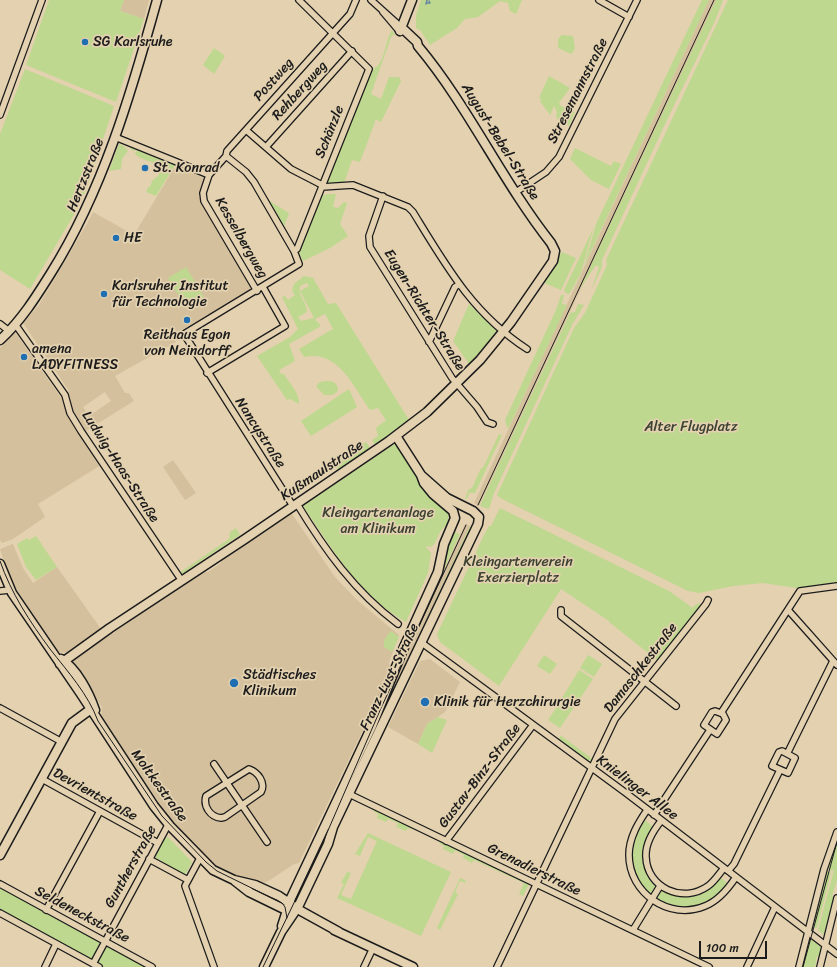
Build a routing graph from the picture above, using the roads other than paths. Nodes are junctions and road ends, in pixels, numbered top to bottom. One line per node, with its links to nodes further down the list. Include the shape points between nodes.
1 (42, 0): 13 (street)
2 (157, 0): 15 (street, Hertzstraße)
3 (299, 0): 11 (street, Schänzle)
4 (356, 0): 11 (street, Postweg, via 351,12)
5 (371, 0): 10 (street)
6 (412, 0): 10 (street)
7 (599, 0): 9 (street)
8 (637, 0): 9 (street, Stresemannstraße)
9 (629, 17): 20 (street, Stresemannstraße, via 559,157 546,172)
10 (400, 30): 20 (street, August-Bebel-Straße, via 417,42 444,78)
11 (333, 32): 12 (street, Schänzle); 14 (street, Postweg)
12 (352, 51): 16 (street, Rehbergweg); 19 (street, Schänzle, via 369,69)
13 (0, 115)
14 (246, 130): 16 (street); 17 (street, Postweg, via 227,151)
15 (115, 137): 18 (street); 28 (street, Hertzstraße, via 94,195 78,229 43,287)
16 (266, 147): 19 (street, via 291,169)
17 (226, 156): 18 (street, Postweg); 22 (street, via 254,182)
18 (209, 175): 26 (street, Kesselbergweg, via 203,193 204,201)
19 (322, 186): 21 (street, via 353,185); 22 (street, Schänzle, via 298,249)
20 (516, 192): 23 (street, August-Bebel-Straße, via 551,243)
21 (383, 196): 24 (street, via 402,203 411,210); 32 (street, Eugen-Richter-Straße, via 369,234 370,246)
22 (294, 251): 25 (street, Nancystraße, via 299,264)
23 (555, 255): 30 (street, Kußmaulstraße, via 549,268)
24 (458, 285): 30 (street); 32 (street)
25 (263, 287): 26 (street, Nancystraße); 34 (street, via 285,326)
26 (257, 291): 34 (street, Nancystraße, via 184,334)
27 (0, 324): 29 (street)
28 (15, 324): 29 (street, Hertzstraße); 43 (street, Ludwig-Haas-Straße, via 65,395 70,413 81,431)
29 (9, 331): 31 (street, Hertzstraße)
30 (503, 333): 33 (street); 35 (street, Kußmaulstraße)
31 (0, 340)
32 (429, 342): 35 (street, Eugen-Richter-Straße)
33 (527, 349)
34 (207, 373): 39 (street, Nancystraße)
35 (457, 384): 36 (street, Eugen-Richter-Straße, via 487,422); 37 (street, Kußmaulstraße)
36 (493, 424)
37 (396, 436): 38 (street, Franz-Lust-Straße); 39 (street, Kußmaulstraße)
38 (421, 475): 40 (street, Franz-Lust-Straße, via 447,498); 41 (street, Franz-Lust-Straße, via 433,494)
39 (295, 505): 43 (street, Kußmaulstraße); 50 (street, via 343,573)
40 (468, 509): 41 (street); 51 (street, Franz-Lust-Straße, via 478,515 478,524)
41 (454, 514): 92 (street, Franz-Lust-Straße, via 455,518 449,530 438,572 402,650 372,726)
42 (0, 564): 45 (street, Moltkestraße)
43 (182, 581): 52 (street, Kußmaulstraße)
44 (837, 586): 49 (street, via 802,590)
45 (10, 590): 46 (street); 52 (street, Moltkestraße, via 52,653)
46 (0, 591)
47 (708, 600): 54 (street, Damaschkestraße)
48 (561, 610): 54 (street, via 561,616)
49 (789, 611): 53 (street); 58 (street)
50 (398, 624)
51 (422, 643): 59 (street, Knielinger Allee); 69 (street, Franz-Lust-Straße)
52 (62, 662): 56 (street, Moltkestraße); 61 (street, Moltkestraße, via 70,666 91,698)
53 (835, 663): 63 (street)
54 (644, 680): 55 (street); 65 (street, Damaschkestraße, via 618,713)
55 (676, 706)
56 (91, 709): 61 (street, Moltkestraße); 62 (street, via 75,719)
57 (1, 710): 62 (street)
58 (721, 713): 60 (street, via 712,712 704,726); 60 (street, via 726,720 717,734)
59 (533, 725): 65 (street, Knielinger Allee); 77 (street, Gustav-Binz-Straße)
60 (710, 730): 73 (street)
61 (104, 732): 75 (street, Moltkestraße)
62 (62, 742): 67 (street)
63 (788, 752): 66 (street, via 779,752 772,766); 66 (street, via 795,758 788,774)
64 (214, 764): 68 (street)
65 (591, 769): 71 (street, Knielinger Allee); 87 (street, Damaschkestraße)
66 (780, 770): 83 (street, via 734,864)
67 (42, 779): 72 (street, Devrientstraße); 80 (street)
68 (227, 782): 70 (street); 70 (street, via 247,769 253,771 260,779 263,786 261,792); 70 (street, via 206,796 205,803 211,813 220,818)
69 (348, 794): 77 (street, Grenadierstraße); 92 (street, Franz-Lust-Straße, via 325,850)
70 (242, 805): 78 (street)
71 (647, 810): 73 (street, Knielinger Allee); 90 (street, via 635,830 629,855 635,880)
72 (100, 811): 79 (street, Devrientstraße); 93 (street)
73 (654, 815): 74 (street, Knielinger Allee)
74 (661, 821): 83 (street, Knielinger Allee); 88 (street, via 651,836 646,857 648,870)
75 (168, 825): 79 (street, Guntherstraße); 81 (street, Moltkestraße)
76 (837, 832): 96 (street)
77 (446, 841): 87 (street, Grenadierstraße)
78 (267, 842)
79 (158, 843): 82 (street, Guntherstraße)
80 (0, 855)
81 (200, 858): 85 (street); 92 (street, Moltkestraße, via 213,870 234,880 249,892)
82 (149, 859): 85 (street); 97 (street, Guntherstraße)
83 (726, 869): 84 (street, Knielinger Allee); 88 (street, via 708,886 693,893 675,893)
84 (736, 877): 90 (street, via 719,897 704,906 680,910); 91 (street, Knielinger Allee)
85 (185, 881): 106 (street)
86 (0, 884): 93 (street, Seldeneckstraße)
87 (536, 884): 95 (street, Grenadierstraße); 110 (street, Damaschkestraße)
88 (660, 886): 90 (street)
89 (837, 898): 99 (street)
90 (652, 900): 95 (street)
91 (775, 907): 96 (street, Knielinger Allee); 112 (street)
92 (292, 909): 100 (street, Moltkestraße); 107 (street)
93 (46, 910): 97 (street, Seldeneckstraße)
94 (0, 913): 98 (street)
95 (633, 930): 111 (street, Grenadierstraße)
96 (807, 931): 99 (street, Knielinger Allee); 113 (street)
97 (105, 941): 102 (street, Guntherstraße); 105 (street, Seldeneckstraße)
98 (56, 944): 102 (street); 103 (street)
99 (825, 945): 101 (street, Knielinger Allee); 114 (street)
100 (373, 948): 108 (street); 109 (street, Moltkestraße)
101 (837, 954)
102 (93, 964): 104 (street)
103 (45, 967)
104 (99, 967)
105 (152, 967)
106 (214, 967)
107 (264, 967)
108 (364, 967)
109 (413, 967)
110 (496, 967)
111 (709, 967)
112 (747, 967)
113 (799, 967)
114 (820, 967)

